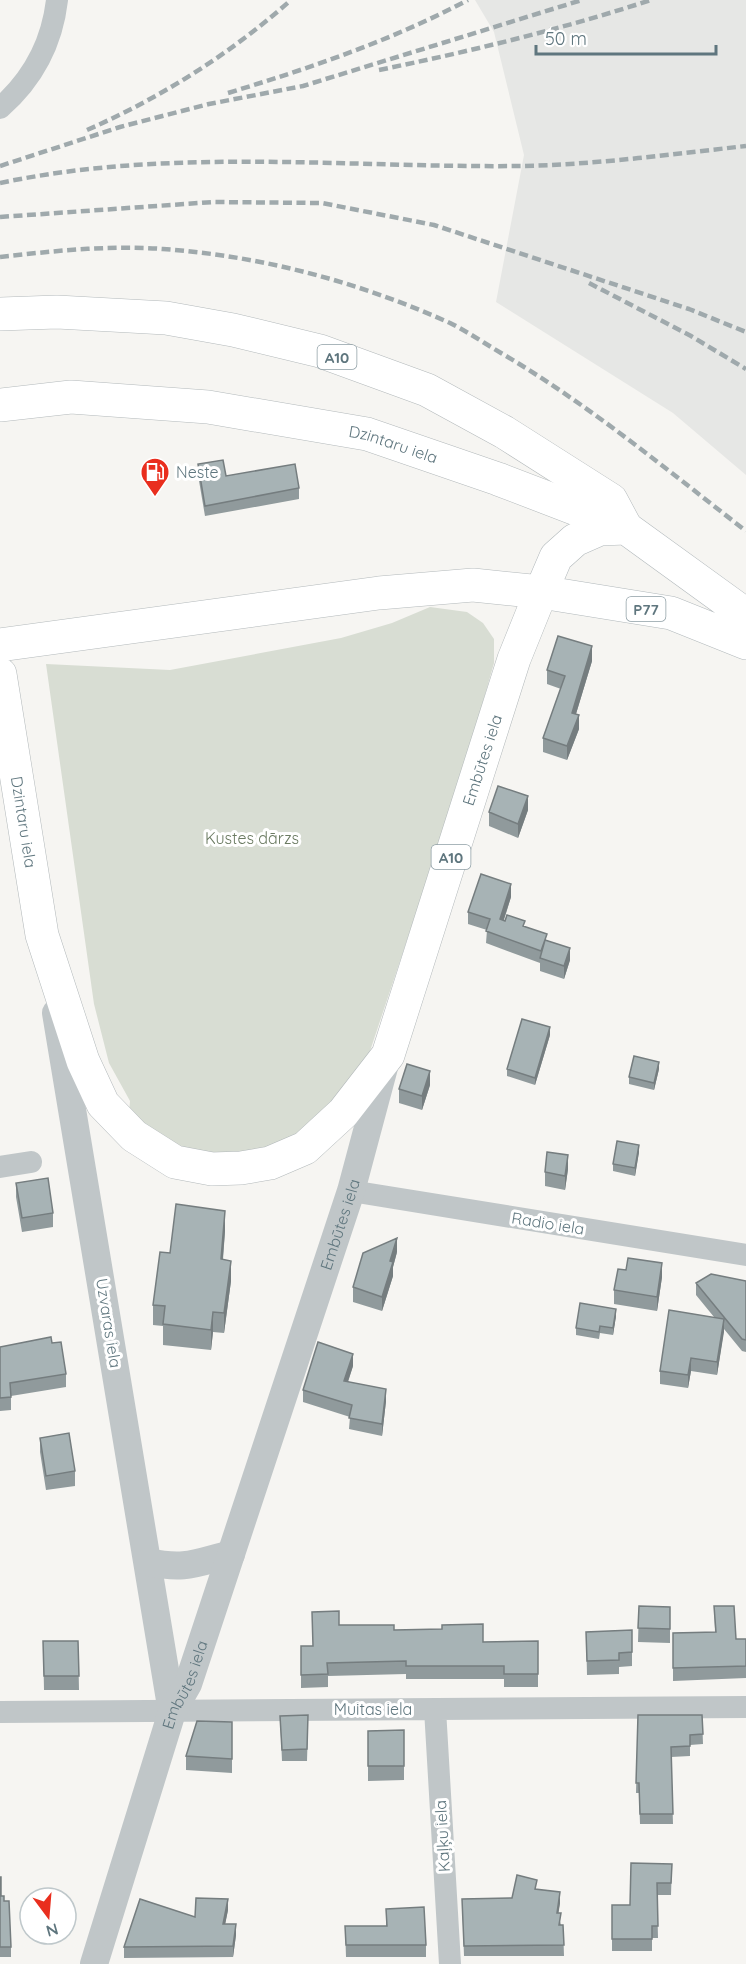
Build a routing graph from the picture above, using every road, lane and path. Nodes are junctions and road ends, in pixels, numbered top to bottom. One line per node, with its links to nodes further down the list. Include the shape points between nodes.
1 (57, 0): 2 (street, via 54,27 34,72)
2 (0, 108)
3 (0, 314): 5 (main road, A10, via 57,312 166,318 320,351 427,390 504,432 611,500)
4 (0, 405): 5 (main road, Dzintaru iela, via 71,397 208,407 367,434)
5 (626, 528): 6 (main road, Embūtes iela, via 600,529 575,540 556,557); 7 (main road, Dzintaru iela)
6 (541, 592): 8 (main road, P77, via 671,613); 9 (main road, via 473,585 379,593); 12 (main road, Embūtes iela / A10, via 514,659)
7 (746, 615)
8 (746, 643)
9 (0, 645)
10 (0, 674): 11 (main road, Dzintaru iela / A10)
11 (42, 934): 12 (main road, A10, via 83,1061 103,1104 134,1136 175,1162 212,1169 242,1168 305,1148 343,1113); 18 (street, Uzvaras iela)
12 (388, 1055): 15 (street, Embūtes iela)
13 (31, 1162): 14 (street)
14 (0, 1167)
15 (351, 1191): 16 (street, Radio iela); 17 (street, Embūtes iela)
16 (746, 1255)
17 (231, 1554): 18 (street, via 195,1565 173,1567); 22 (street, Embūtes iela, via 188,1684)
18 (148, 1562): 22 (street, Uzvaras iela)
19 (746, 1707): 20 (street, Muitas iela)
20 (435, 1708): 22 (street, Muitas iela); 24 (street, Kaļķu iela)
21 (0, 1712): 22 (street, Muitas iela)
22 (172, 1712): 23 (street, Embūtes iela)
23 (94, 1964)
24 (450, 1964)

